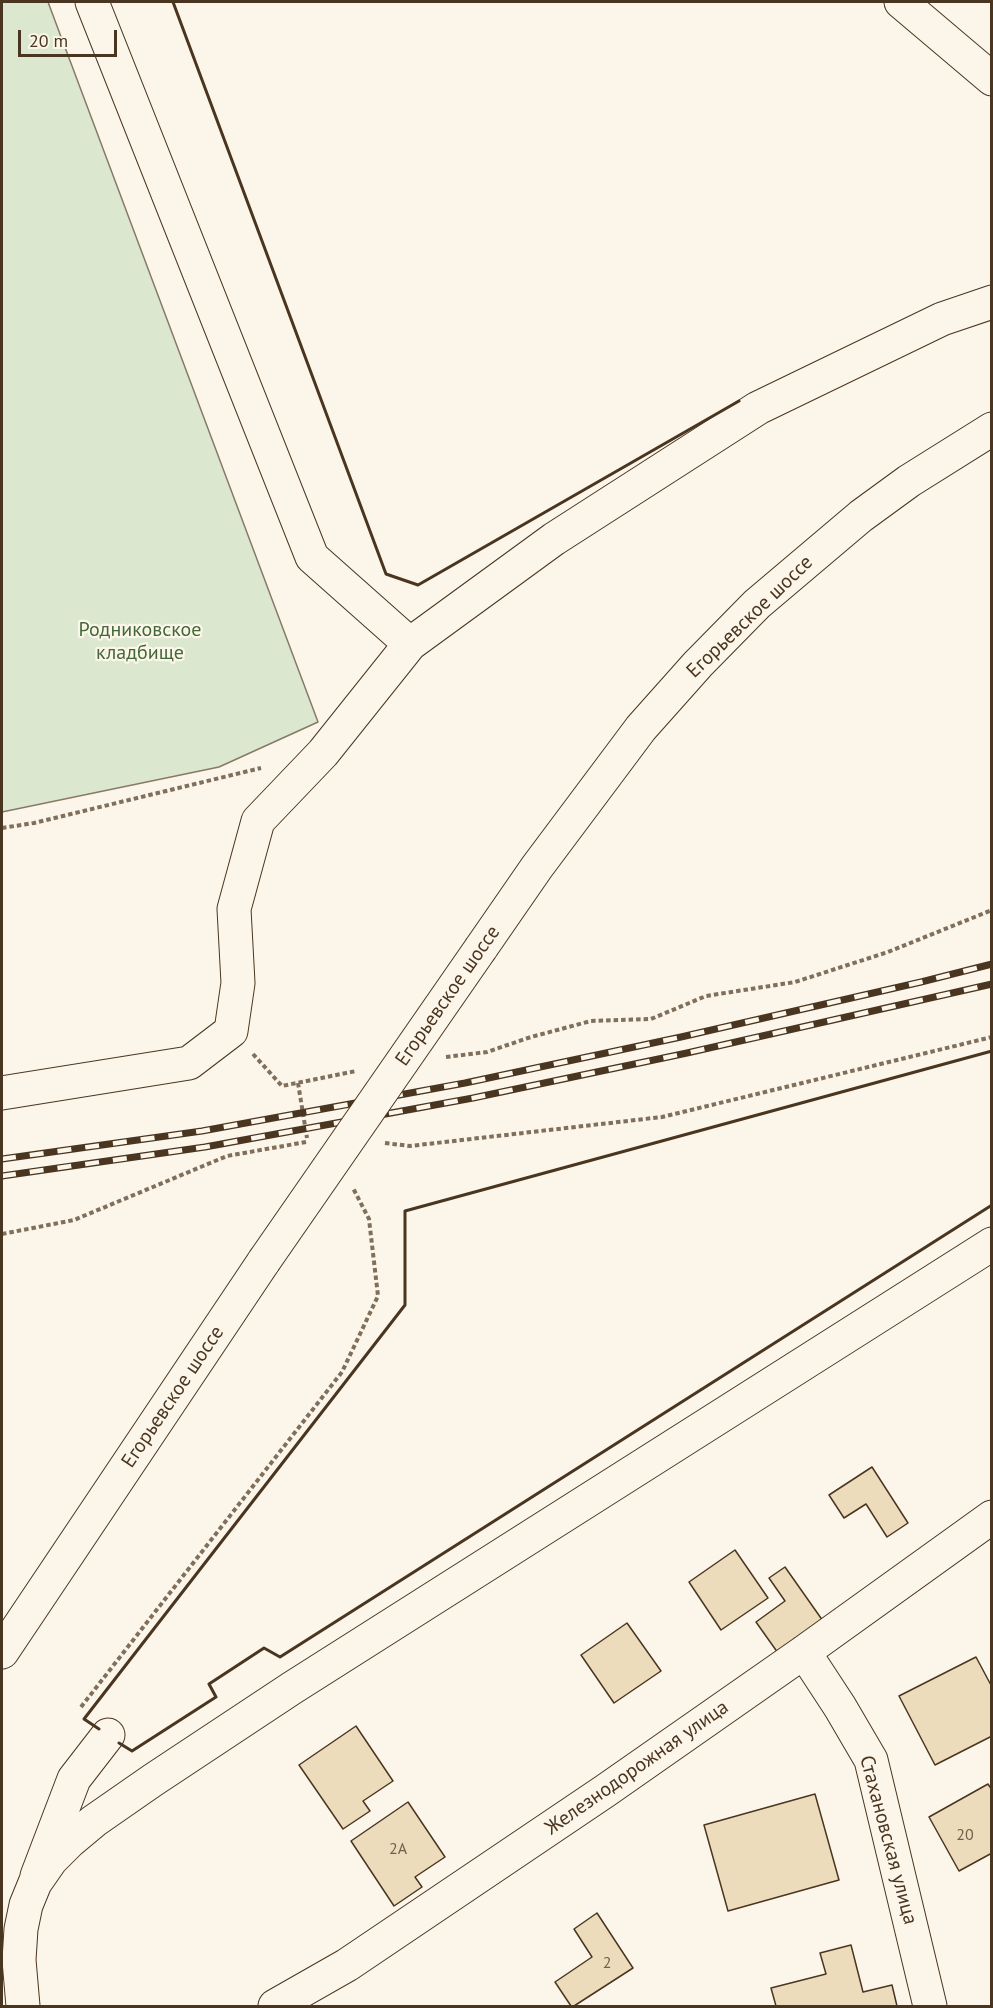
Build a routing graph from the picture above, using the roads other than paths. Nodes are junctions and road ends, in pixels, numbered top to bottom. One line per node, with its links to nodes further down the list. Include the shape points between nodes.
1 (92, 2): 6 (street, via 312,557)
2 (900, 2): 3 (street)
3 (992, 79)
4 (992, 302): 6 (street, via 942,319 758,408 554,539)
5 (992, 429): 10 (street, Егорьевское шоссе, bridge, via 861,516 757,604 642,728 537,867 264,1262)
6 (410, 644): 7 (street, via 323,753 258,821 234,909 238,983 231,1031 189,1064)
7 (2, 1093)
8 (992, 1244): 13 (street, via 153,1780 70,1841)
9 (992, 1517): 11 (street, Железнодорожная улица)
10 (2, 1652)
11 (804, 1652): 15 (street, Железнодорожная улица, via 357,1958); 16 (street, Стахановская улица, via 871,1760)
12 (108, 1735): 13 (street, via 74,1779)
13 (35, 1883): 14 (street, via 21,1929)
14 (22, 2007)
15 (275, 2007)
16 (930, 2007)

